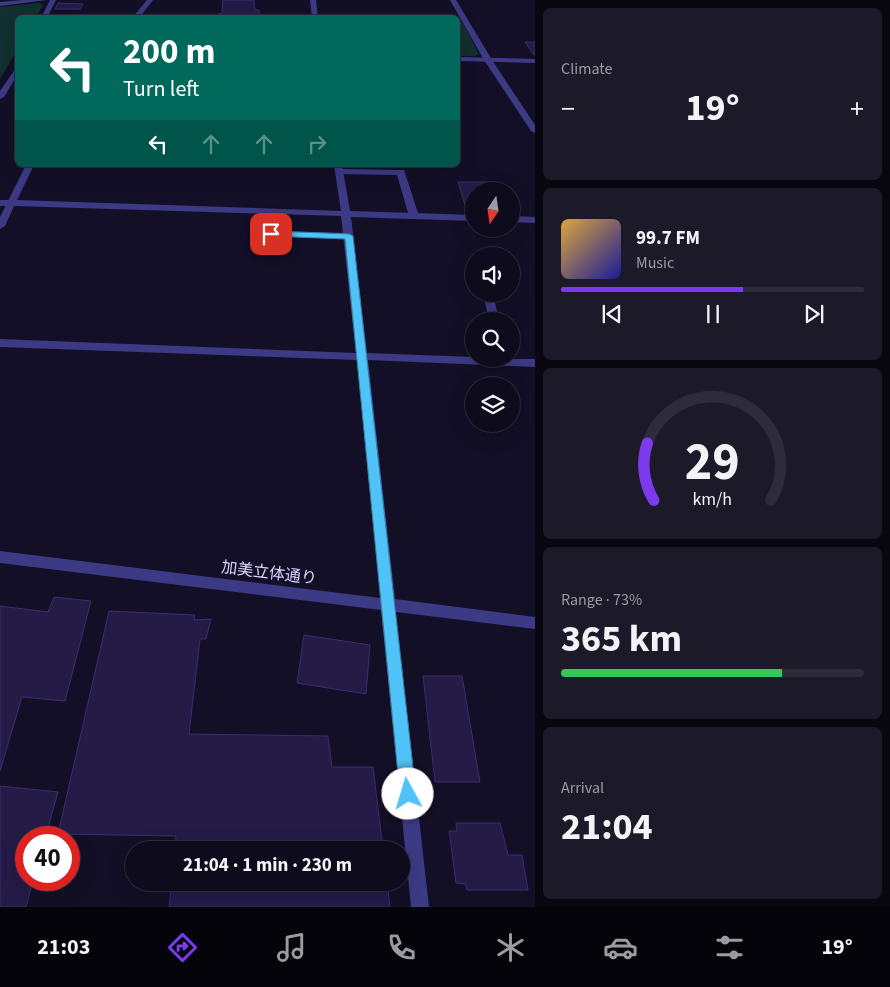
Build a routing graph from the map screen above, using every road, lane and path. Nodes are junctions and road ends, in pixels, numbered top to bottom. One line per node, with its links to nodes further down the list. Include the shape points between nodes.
1 (44, 0): 6 (street)
2 (53, 0): 7 (street)
3 (150, 0): 8 (street)
4 (313, 0): 9 (street)
5 (453, 0): 10 (street)
6 (0, 4)
7 (46, 15)
8 (138, 15)
9 (316, 15)
10 (459, 15)
11 (461, 19): 13 (street)
12 (460, 59): 13 (street)
13 (488, 60): 14 (street); 17 (street)
14 (535, 61)
15 (15, 72): 16 (street)
16 (0, 97)
17 (535, 132)
18 (29, 167): 21 (street)
19 (339, 168): 23 (street); 24 (street, via 401,172)
20 (0, 203): 21 (street)
21 (11, 203): 22 (street); 28 (street)
22 (271, 212): 23 (street); 29 (street, via 271,234)
23 (345, 214): 24 (street); 29 (street)
24 (414, 216): 25 (street)
25 (465, 218)
26 (520, 219): 27 (street)
27 (535, 220)
28 (0, 226)
29 (349, 236): 33 (street)
30 (490, 302): 31 (street)
31 (492, 312)
32 (0, 343): 33 (street)
33 (362, 357): 34 (street); 38 (street)
34 (465, 359)
35 (520, 362): 36 (street)
36 (535, 363)
37 (0, 557): 38 (street, 加美立体通り)
38 (388, 605): 39 (street, 加美立体通り); 40 (street)
39 (535, 623)
40 (420, 907)

